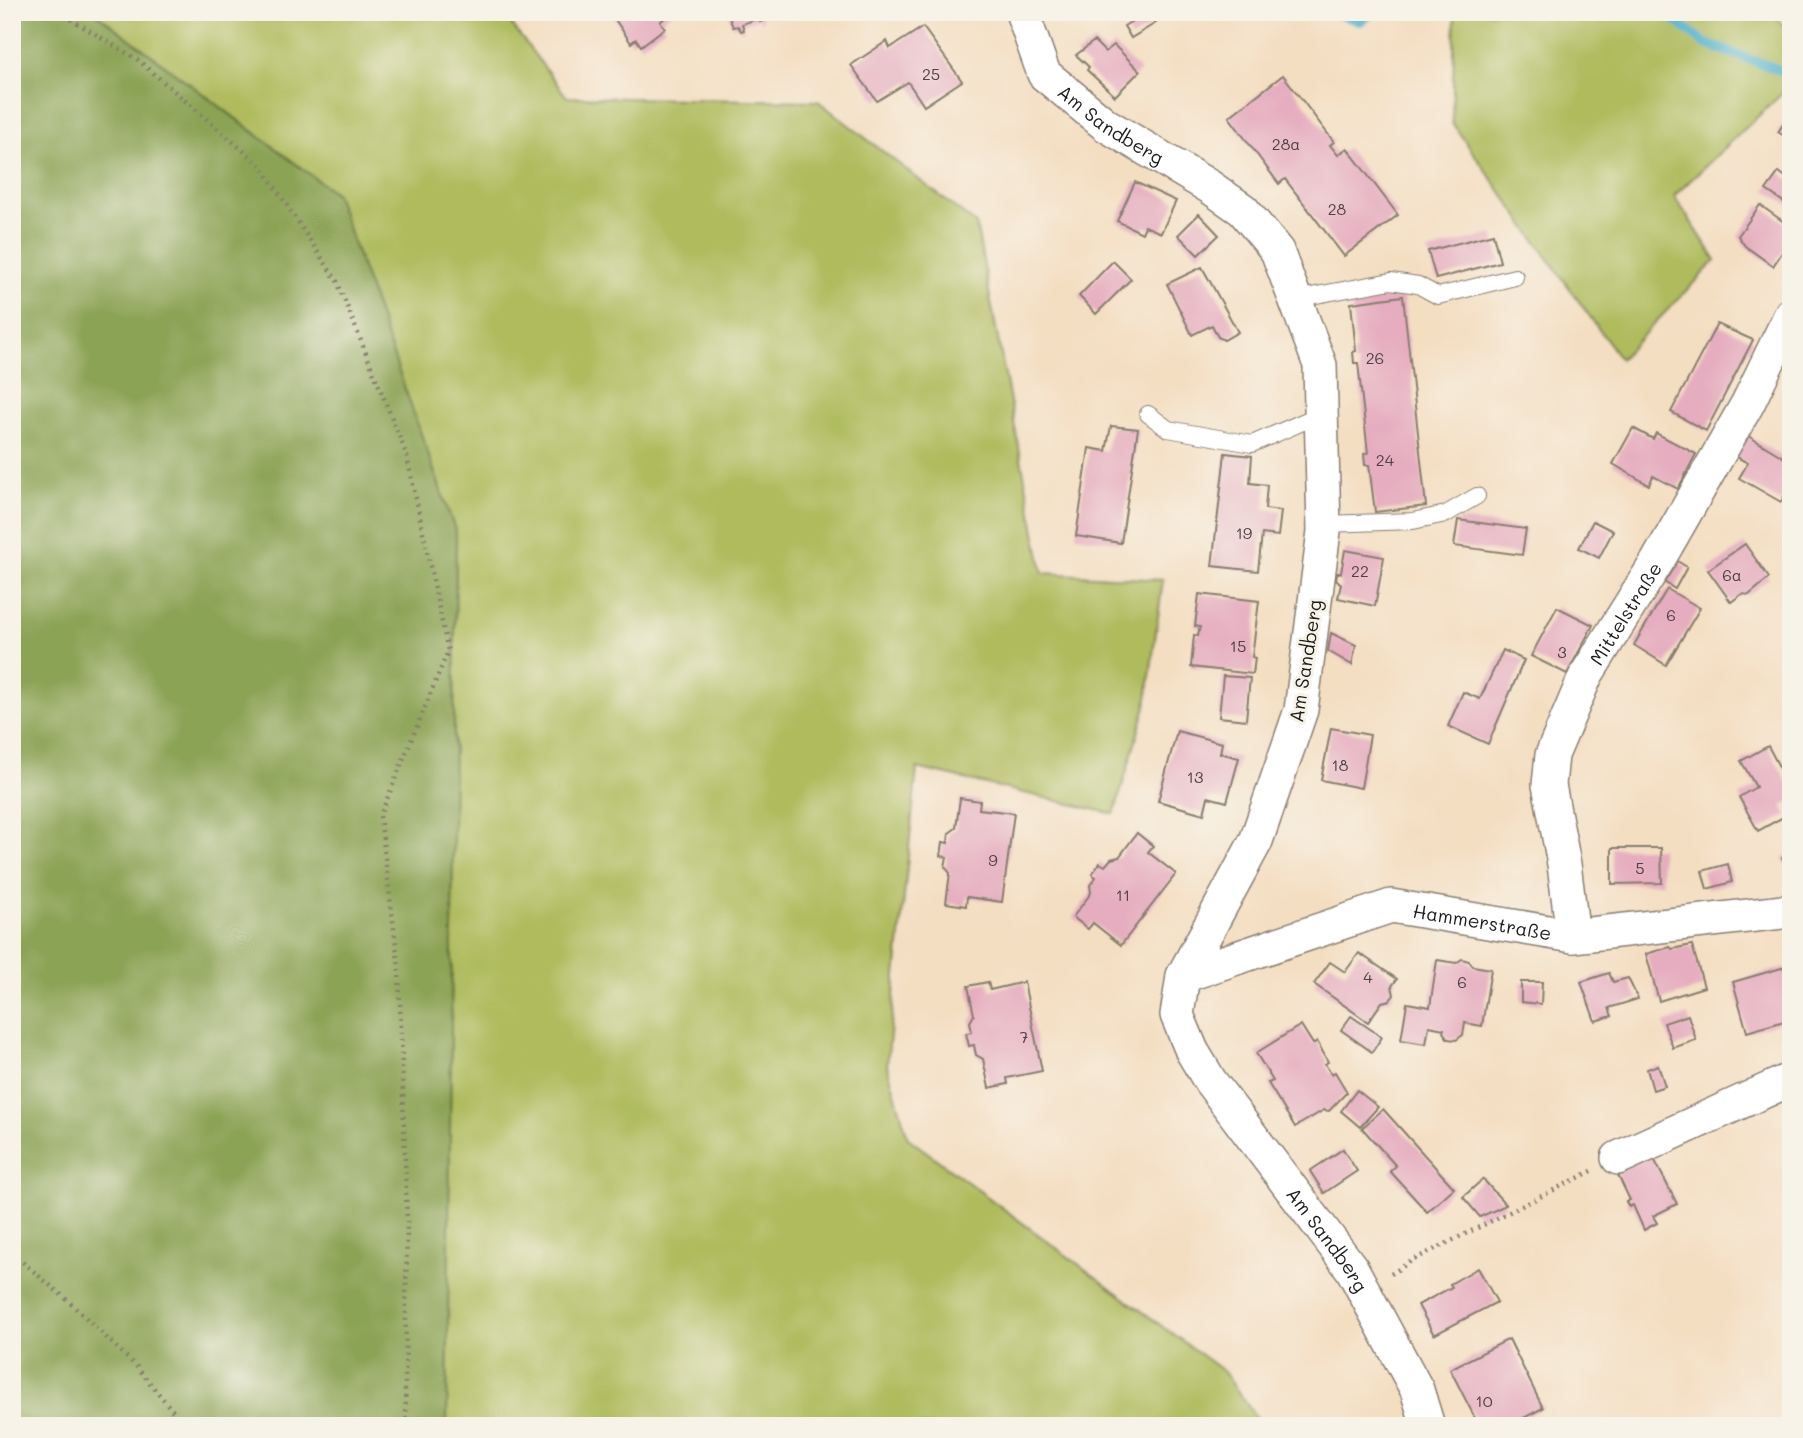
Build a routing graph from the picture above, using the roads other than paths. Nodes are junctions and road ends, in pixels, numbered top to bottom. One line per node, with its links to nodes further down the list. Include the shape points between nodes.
1 (1023, 12): 3 (street, Am Sandberg, via 1044,74 1106,124 1243,210 1278,251)
2 (1516, 277): 3 (lane, via 1438,296 1418,285 1391,281)
3 (1295, 299): 6 (street, Am Sandberg, via 1320,365)
4 (1791, 314): 10 (street, Mittelstraße, via 1748,403 1586,675 1552,755 1549,785)
5 (1148, 414): 6 (lane, via 1168,429 1252,444)
6 (1321, 414): 8 (street, Am Sandberg)
7 (1477, 496): 8 (lane, via 1446,514 1413,521)
8 (1324, 524): 11 (street, Am Sandberg, via 1301,710 1256,841)
9 (1791, 911): 10 (street, Hammerstraße)
10 (1573, 936): 11 (street, Hammerstraße, via 1391,906)
11 (1183, 976): 14 (street, Am Sandberg, via 1177,1015 1192,1051 1352,1269 1417,1390)
12 (1791, 1079): 13 (street)
13 (1618, 1158)
14 (1428, 1426)

